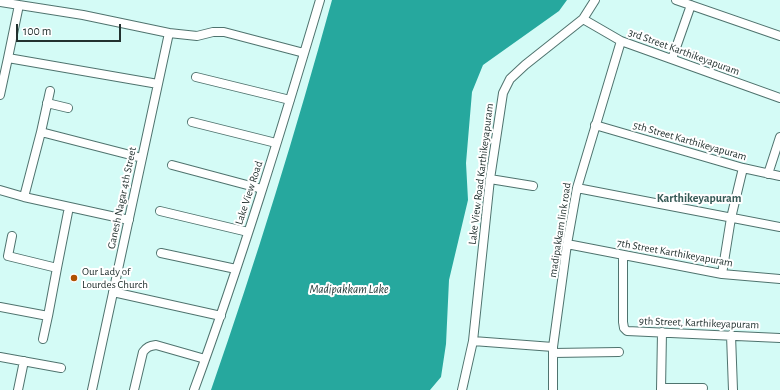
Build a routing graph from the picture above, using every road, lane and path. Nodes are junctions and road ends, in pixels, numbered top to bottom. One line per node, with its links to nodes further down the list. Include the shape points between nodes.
1 (320, 0): 11 (street, Lake View Road)
2 (595, 0): 7 (street, Lake View Road Karthikeyapuram)
3 (676, 0): 6 (street)
4 (0, 2): 5 (street)
5 (19, 5): 8 (street); 12 (street)
6 (691, 5): 9 (street); 13 (street)
7 (583, 19): 10 (street, 3rd Street Karthikeyapuram); 32 (street, Lake View Road Karthikeyapuram, via 526,65 506,85)
8 (169, 33): 11 (street, via 197,36 224,32); 15 (street, Ganesh Nagar 4th Street)
9 (780, 36)
10 (621, 41): 13 (street, 3rd Street Karthikeyapuram); 23 (street, madipakkam link road)
11 (304, 53): 19 (street, Lake View Road)
12 (8, 58): 15 (street); 17 (street)
13 (672, 59): 18 (street, 3rd Street Karthikeyapuram)
14 (196, 77): 19 (street)
15 (158, 84): 27 (street, Ganesh Nagar 4th Street)
16 (50, 91): 20 (street)
17 (0, 95)
18 (780, 98)
19 (290, 100): 26 (street, Lake View Road)
20 (47, 103): 21 (street); 24 (street)
21 (68, 108)
22 (192, 122): 26 (street)
23 (595, 125): 29 (street, 5th Street Karthikeyapuram); 34 (street, madipakkam link road)
24 (41, 132): 27 (street); 37 (street)
25 (780, 136): 30 (street)
26 (276, 143): 35 (street, Lake View Road)
27 (142, 158): 41 (street, Ganesh Nagar 4th Street)
28 (172, 166): 35 (street)
29 (743, 168): 30 (street, 5th Street Karthikeyapuram); 40 (street)
30 (768, 174): 31 (street, 5th Street Karthikeyapuram)
31 (780, 176)
32 (490, 179): 33 (street); 60 (street, Lake View Road Karthikeyapuram)
33 (533, 186)
34 (577, 188): 40 (street); 45 (street, madipakkam link road)
35 (262, 189): 43 (street, Lake View Road)
36 (0, 190): 37 (street)
37 (24, 197): 38 (street)
38 (69, 207): 41 (street); 48 (street)
39 (160, 211): 43 (street)
40 (731, 218): 42 (street); 50 (street)
41 (129, 220): 52 (street, Ganesh Nagar 4th Street)
42 (780, 227)
43 (248, 232): 49 (street, Lake View Road)
44 (12, 236): 48 (street, via 8,256)
45 (568, 244): 47 (street, 7th Street Karthikeyapuram); 61 (street, madipakkam link road)
46 (161, 253): 49 (street)
47 (623, 255): 50 (street, 7th Street Karthikeyapuram); 56 (street, 9th Street, Karthikeyapuram, via 624,328 627,331)
48 (57, 268): 54 (street)
49 (236, 269): 55 (street, Lake View Road)
50 (722, 274): 51 (street, 7th Street Karthikeyapuram)
51 (780, 279)
52 (113, 292): 55 (street); 70 (street, Ganesh Nagar 4th Street)
53 (0, 306): 54 (street)
54 (48, 316): 59 (street)
55 (220, 316): 64 (street, Lake View Road)
56 (662, 332): 57 (street, 9th Street, Karthikeyapuram); 68 (street)
57 (731, 335): 58 (street, 9th Street, Karthikeyapuram); 75 (street)
58 (780, 338)
59 (44, 339)
60 (473, 341): 61 (street); 73 (street, Lake View Road Karthikeyapuram)
61 (553, 350): 62 (street); 74 (street)
62 (619, 352)
63 (0, 357): 65 (street)
64 (205, 359): 71 (street, via 156,345 150,346 143,352); 72 (street, Lake View Road)
65 (24, 361): 66 (street); 69 (street)
66 (61, 368)
67 (703, 388): 68 (street)
68 (661, 389)
69 (18, 390)
70 (92, 390)
71 (134, 390)
72 (194, 390)
73 (462, 390)
74 (553, 390)
75 (732, 390)

